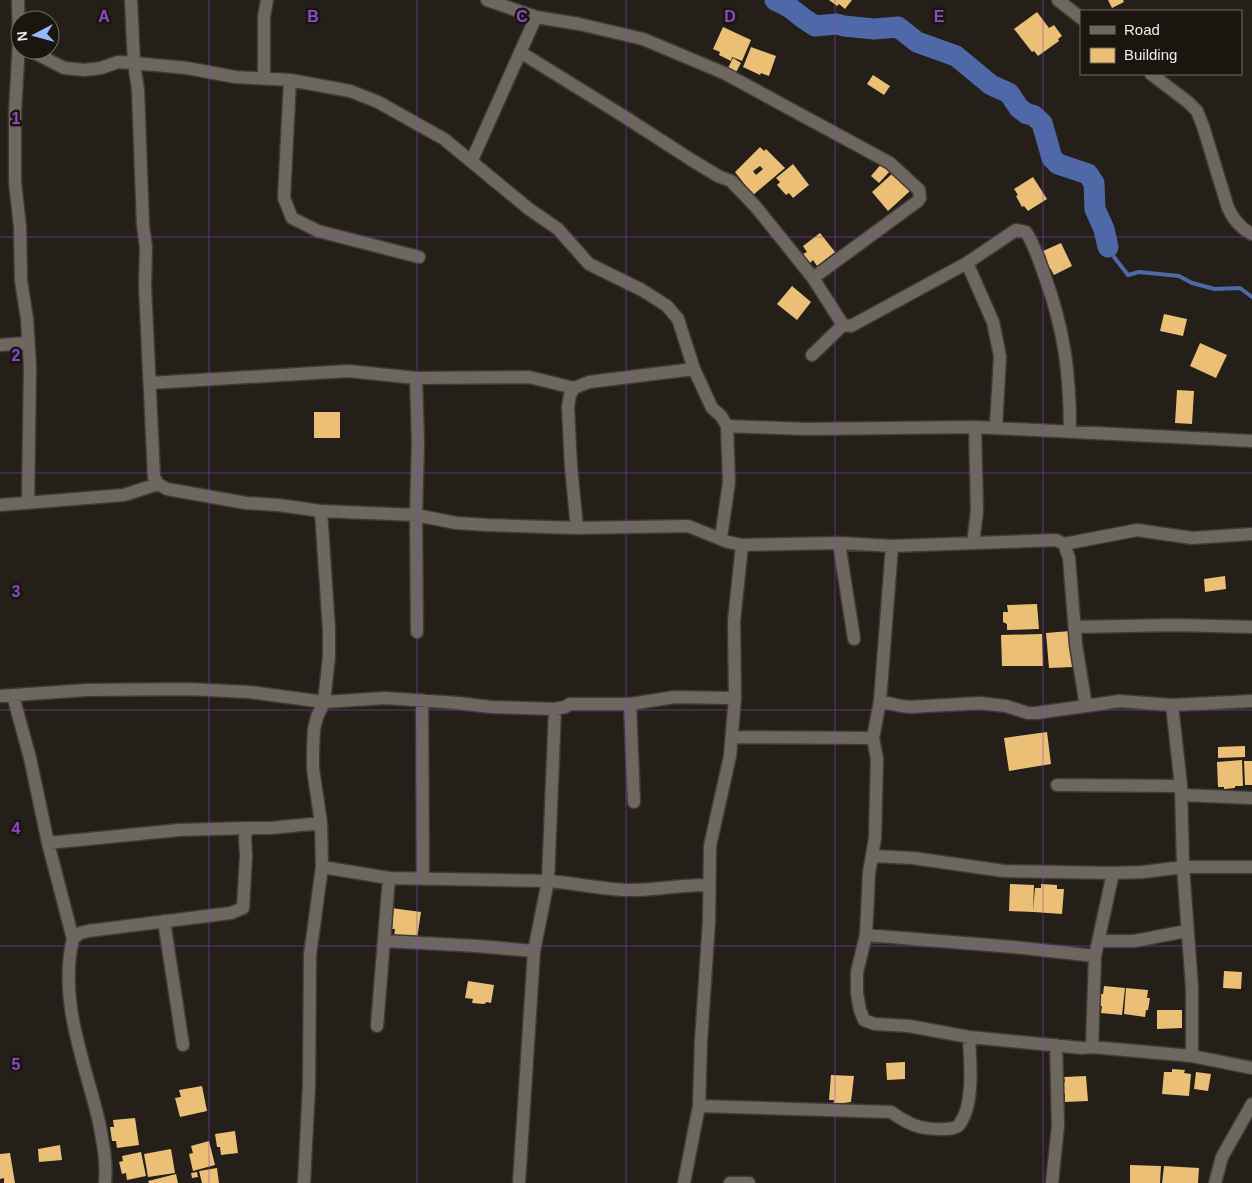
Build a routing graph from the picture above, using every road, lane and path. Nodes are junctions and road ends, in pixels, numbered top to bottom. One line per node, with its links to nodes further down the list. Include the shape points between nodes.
1 (131, 0): 10 (street)
2 (267, 0): 12 (street)
3 (487, 0): 5 (street)
4 (1058, 0): 6 (street)
5 (536, 17): 7 (street); 18 (street, via 643,38 724,74 890,164 918,190 918,201)
6 (1080, 17)
7 (520, 52): 14 (street); 18 (street, via 690,160 731,181)
8 (18, 60): 20 (street, via 15,182)
9 (48, 60): 10 (street, via 64,68 84,70 118,62)
10 (134, 63): 12 (street); 25 (street, via 146,248)
11 (1152, 75): 15 (street, via 1197,112 1228,208 1233,219)
12 (264, 78): 13 (street)
13 (290, 80): 14 (street, via 350,91 378,102 444,139); 16 (street, via 284,198 292,218 318,231)
14 (472, 160): 23 (street, via 529,209 558,229 589,264 667,306 678,320)
15 (1252, 234)
16 (419, 258)
17 (967, 263): 19 (street, via 851,326); 29 (street, via 993,322 1000,356); 30 (street, via 1016,230 1029,236 1057,312 1069,381)
18 (813, 278): 19 (street)
19 (843, 326): 22 (street)
20 (27, 343): 21 (street); 33 (street, via 30,384)
21 (0, 345)
22 (812, 356)
23 (694, 368): 26 (street, via 590,382); 27 (street, via 712,408)
24 (416, 378): 25 (street, via 348,371); 26 (street, via 529,377); 36 (street)
25 (150, 383): 32 (street, via 154,477)
26 (574, 388): 37 (street, via 568,407)
27 (726, 426): 28 (street, via 805,429); 39 (street, via 729,482)
28 (975, 427): 29 (street); 41 (street, via 977,511)
29 (996, 427): 30 (street)
30 (1070, 431): 31 (street)
31 (1252, 441)
32 (158, 484): 33 (street, via 124,495); 35 (street, via 167,489 246,504)
33 (28, 503): 34 (street)
34 (0, 505)
35 (321, 511): 36 (street); 54 (street, via 329,630)
36 (416, 515): 37 (street, via 456,523); 47 (street)
37 (577, 528): 39 (street, via 688,526)
38 (1252, 534): 42 (street, via 1192,538 1137,530)
39 (721, 538): 43 (street)
40 (839, 543): 43 (street); 44 (street); 48 (street)
41 (973, 543): 42 (street, via 1056,540); 44 (street)
42 (1064, 544): 45 (street, via 1069,558)
43 (742, 545): 50 (street, via 734,621)
44 (892, 546): 52 (street)
45 (1075, 627): 46 (street); 57 (street)
46 (1252, 627)
47 (417, 632)
48 (854, 639)
49 (6, 696): 54 (street, via 87,690 187,689 249,692); 67 (street, via 30,758)
50 (735, 696): 55 (street, via 675,697); 59 (street)
51 (422, 700): 54 (street, via 385,698); 58 (street); 74 (street)
52 (880, 701): 57 (street, via 910,706 979,703 1028,713); 60 (street)
53 (1252, 701): 56 (street)
54 (324, 702): 65 (street, via 317,717 312,749)
55 (630, 704): 58 (street, via 570,704); 64 (street)
56 (1172, 705): 57 (street, via 1119,701); 62 (street)
57 (1086, 706)
58 (555, 709): 75 (street)
59 (732, 737): 60 (street); 76 (street, via 710,846)
60 (873, 738): 68 (street, via 877,759)
61 (1057, 785): 62 (street)
62 (1182, 791): 63 (street); 70 (street)
63 (1252, 798)
64 (634, 802)
65 (321, 823): 66 (street); 69 (street)
66 (246, 828): 67 (street, via 178,830); 77 (street, via 243,908 231,913)
67 (48, 843): 80 (street)
68 (872, 856): 72 (street, via 913,858 1004,871); 79 (street)
69 (322, 867): 73 (street); 95 (street, via 310,954 310,1086)
70 (1183, 867): 71 (street); 72 (street); 78 (street)
71 (1252, 867)
72 (1113, 873): 81 (street)
73 (389, 878): 74 (street); 82 (street)
74 (423, 878): 75 (street)
75 (548, 881): 76 (street, via 626,890); 83 (street)
76 (709, 885): 93 (street)
77 (164, 921): 80 (street, via 88,931); 87 (street)
78 (1187, 931): 81 (street, via 1134,941); 90 (street, via 1192,988)
79 (866, 935): 84 (street); 86 (street, via 857,972 857,994 864,1020)
80 (73, 939): 94 (street, via 68,973 71,1017 105,1151)
81 (1099, 940): 84 (street)
82 (384, 941): 83 (street); 85 (street)
83 (534, 951): 96 (street)
84 (1095, 956): 89 (street)
85 (377, 1026)
86 (969, 1037): 88 (street); 93 (street, via 967,1107 959,1125 951,1130 916,1126 890,1112)
87 (183, 1045)
88 (1056, 1045): 89 (street); 100 (street, via 1058,1126)
89 (1092, 1047): 90 (street)
90 (1192, 1056): 91 (street)
91 (1252, 1068)
92 (1252, 1104): 101 (street, via 1222,1157)
93 (699, 1106): 97 (street)
94 (105, 1183)
95 (304, 1183)
96 (519, 1183)
97 (684, 1183)
98 (730, 1183): 99 (street)
99 (749, 1183)
100 (1052, 1183)
101 (1215, 1183)

